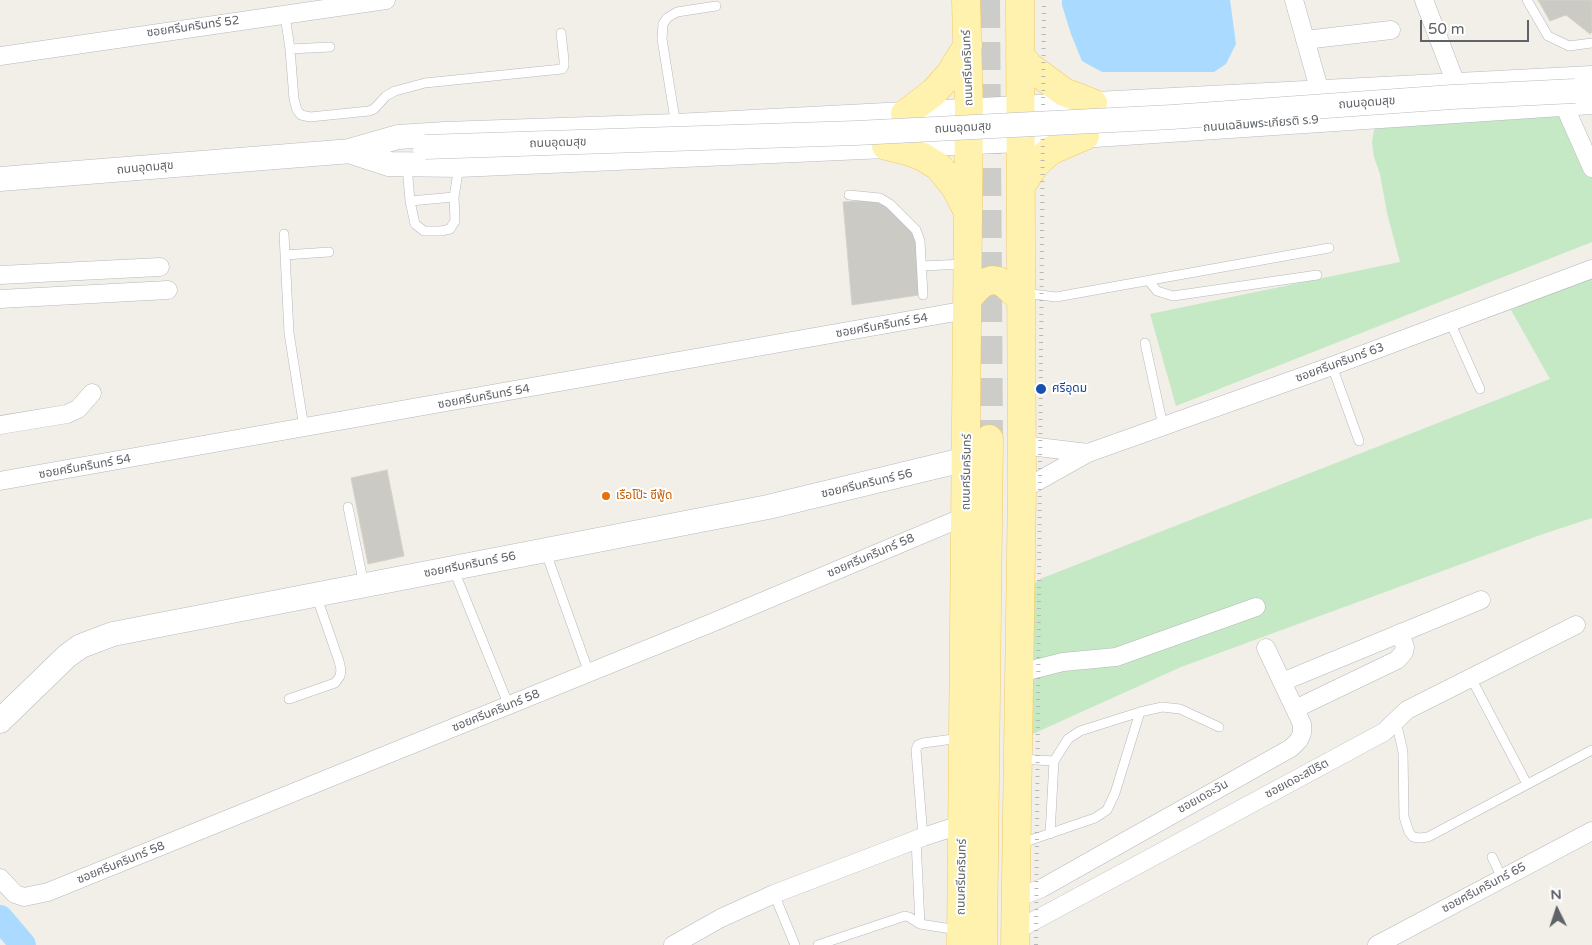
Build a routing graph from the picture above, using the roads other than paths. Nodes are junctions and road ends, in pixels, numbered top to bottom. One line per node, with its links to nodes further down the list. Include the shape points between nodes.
1 (386, 0): 8 (street, ซอยศรีนครินทร์ 52)
2 (966, 0): 13 (main road, ถนนศรีนครินทร์)
3 (1020, 0): 17 (main road, ถนนศรีนครินทร์)
4 (1294, 0): 11 (street)
5 (1424, 0): 18 (street)
6 (1527, 0): 12 (lane, via 1548,36 1569,46)
7 (716, 6): 27 (lane, via 676,12 663,24 662,39)
8 (285, 15): 15 (lane); 16 (street, ซอยศรีนครินทร์ 52)
9 (1391, 30): 11 (street)
10 (561, 33): 15 (lane, via 562,70 425,83 395,91 369,111 310,117 301,115 294,100)
11 (1305, 40): 19 (street)
12 (1592, 43)
13 (968, 45): 24 (main road, ถนนศรีนครินทร์); 25 (main road, via 934,92)
14 (330, 47): 15 (lane)
15 (290, 49)
16 (0, 56)
17 (1020, 56): 22 (main road, via 1058,88); 23 (main road, ถนนศรีนครินทร์)
18 (1456, 84): 19 (main road); 20 (main road)
19 (1320, 92): 21 (main road)
20 (1583, 93): 28 (main road, ถนนเฉลิมพระเกียรติ ร.9); 33 (main road, ถนนอุดมสุข, bridge, via 1452,96 1172,118 856,133); 35 (street)
21 (1151, 100): 22 (main road); 28 (main road, via 1134,109 1131,117 1138,128)
22 (1093, 103): 23 (main road)
23 (1020, 107): 24 (main road, ถนนอุดมสุข); 30 (main road, ถนนศรีนครินทร์)
24 (969, 111): 25 (main road, ถนนอุดมสุข); 31 (main road, ถนนศรีนครินทร์)
25 (905, 114): 26 (main road, ถนนอุดมสุข)
26 (759, 122): 27 (main road, ถนนอุดมสุข); 34 (main road, via 774,131 775,137 771,146)
27 (676, 126): 33 (main road, ถนนอุดมสุข, via 398,137)
28 (1154, 132): 29 (main road, ถนนเฉลิมพระเกียรติ ร.9)
29 (1085, 136): 30 (main road, ถนนเฉลิมพระเกียรติ ร.9); 39 (main road, via 1050,151 1035,165)
30 (1020, 140): 31 (main road, ถนนอุดมสุข); 39 (main road, ถนนศรีนครินทร์)
31 (969, 143): 32 (main road, ถนนอุดมสุข); 43 (main road, ถนนศรีนครินทร์)
32 (886, 146): 34 (main road, ถนนอุดมสุข); 43 (main road, via 907,151 939,167)
33 (349, 151): 36 (main road, ถนนอุดมสุข, via 389,164); 38 (main road, ถนนอุดมสุข)
34 (760, 152): 37 (main road, ถนนอุดมสุข)
35 (1590, 160)
36 (407, 165): 37 (main road, ถนนอุดมสุข); 42 (lane)
37 (458, 166): 41 (lane)
38 (0, 180)
39 (1021, 186): 57 (main road, ถนนศรีนครินทร์)
40 (848, 195): 49 (lane, via 880,198 890,204 916,230)
41 (454, 197): 42 (lane); 42 (lane, via 455,221 450,229 441,232 419,229)
42 (410, 200)
43 (968, 211): 48 (main road, ถนนศรีนครินทร์)
44 (284, 234): 47 (lane)
45 (1329, 248): 54 (lane)
46 (329, 252): 47 (lane)
47 (285, 255): 67 (lane, via 289,333)
48 (968, 264): 49 (lane); 59 (main road, ถนนศรีนครินทร์)
49 (922, 266): 56 (lane)
50 (160, 267): 52 (street)
51 (1592, 269): 60 (street, ซอยศรีนครินทร์ 63)
52 (0, 275)
53 (1317, 276): 54 (lane, via 1173,296 1157,291)
54 (1148, 280): 57 (lane, via 1056,297)
55 (168, 290): 58 (street)
56 (923, 295)
57 (1021, 296): 59 (main road, via 999,280 983,283 977,288); 69 (main road, ถนนศรีนครินทร์, via 1022,334)
58 (0, 299)
59 (967, 315): 67 (street, ซอยศรีนครินทร์ 54); 71 (main road, ถนนศรีนครินทร์)
60 (1450, 322): 62 (street, ซอยศรีนครินทร์ 63); 63 (lane)
61 (1145, 343): 66 (lane)
62 (1332, 366): 66 (street, ซอยศรีนครินทร์ 63); 68 (lane)
63 (1480, 389)
64 (92, 393): 65 (street, via 78,409 67,414)
65 (0, 425)
66 (1163, 426): 70 (street, ซอยศรีนครินทร์ 63)
67 (304, 429): 72 (street, ซอยศรีนครินทร์ 54)
68 (1358, 440)
69 (1005, 441): 70 (street, ซอยศรีนครินทร์ 63); 73 (main road, ถนนศรีนครินทร์); 112 (main road, ถนนศรีนครินทร์); 113 (main road, ถนนศรีนครินทร์)
70 (1088, 454): 73 (street, ซอยศรีนครินทร์ 63)
71 (967, 460): 75 (main road, ถนนศรีนครินทร์); 76 (main road, ซอยศรีนครินทร์ 56, via 768,507)
72 (0, 481)
73 (1022, 490): 86 (main road, ถนนศรีนครินทร์)
74 (348, 507): 78 (lane)
75 (966, 516): 85 (street, ซอยศรีนครินทร์ 58); 96 (main road, ถนนศรีนครินทร์)
76 (545, 550): 77 (main road, ซอยศรีนครินทร์ 56); 85 (lane)
77 (453, 568): 78 (main road, ซอยศรีนครินทร์ 56); 90 (lane)
78 (364, 585): 79 (main road, ซอยศรีนครินทร์ 56)
79 (316, 594): 89 (lane, via 339,662 340,676 335,683); 93 (main road, ซอยศรีนครินทร์ 56, via 96,639 67,656)
80 (1481, 600): 83 (street)
81 (1256, 607): 86 (street, via 1116,657 1063,662)
82 (1576, 625): 87 (street, ซอยเดอะสปิริต)
83 (1400, 633): 88 (street); 91 (street, via 1405,647 1397,660)
84 (1266, 648): 88 (street, ซอยเดอะวัน)
85 (589, 673): 90 (street, ซอยศรีนครินทร์ 58)
86 (1019, 673): 98 (main road, ถนนศรีนครินทร์)
87 (1471, 678): 94 (street, ซอยเดอะสปิริต, via 1407,710); 100 (lane)
88 (1282, 682): 91 (street, ซอยเดอะวัน)
89 (290, 699)
90 (509, 706): 107 (street, ซอยศรีนครินทร์ 58, via 48,892 24,896 15,894)
91 (1295, 709): 110 (street, ซอยเดอะวัน, via 1302,724 1302,733 1291,748 1042,888)
92 (1140, 712): 95 (lane, via 1162,707 1180,709); 99 (lane, via 1080,731 1068,739); 103 (lane, via 1107,810 1095,818)
93 (0, 721)
94 (1396, 721): 100 (lane, via 1403,752 1404,817 1414,837 1428,837); 113 (street, ซอยเดอะสปิริต, via 1384,732)
95 (1219, 727)
96 (964, 738): 101 (main road, ถนนศรีนครินทร์); 104 (lane, via 918,745)
97 (1592, 750): 100 (lane)
98 (1018, 759): 99 (lane); 105 (main road, ถนนศรีนครินทร์)
99 (1054, 761): 103 (lane)
100 (1527, 784)
101 (963, 824): 104 (street); 112 (main road, ถนนศรีนครินทร์)
102 (1592, 830): 108 (street, ซอยศรีนครินทร์ 65)
103 (1050, 834): 105 (lane)
104 (919, 838): 109 (street); 111 (lane)
105 (1017, 845): 110 (main road, ถนนศรีนครินทร์)
106 (1492, 857): 108 (lane)
107 (0, 878)
108 (1502, 878): 114 (street, ซอยศรีนครินทร์ 65)
109 (774, 894): 115 (street); 116 (lane)
110 (1016, 898): 113 (main road, ถนนศรีนครินทร์)
111 (920, 924): 112 (lane); 117 (lane, via 905,916)
112 (968, 940)
113 (1009, 940)
114 (1396, 941): 118 (street, ซอยศรีนครินทร์ 65)
115 (673, 945)
116 (795, 945)
117 (818, 945)
118 (1377, 945)

